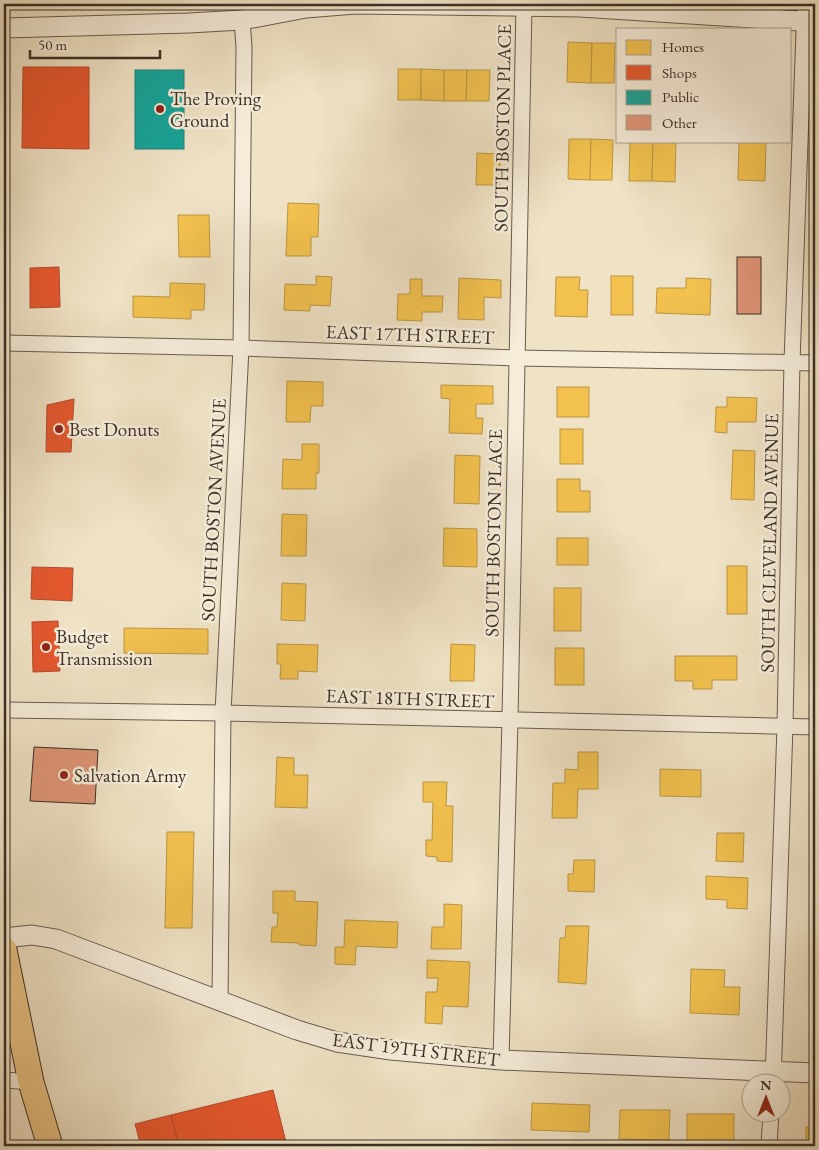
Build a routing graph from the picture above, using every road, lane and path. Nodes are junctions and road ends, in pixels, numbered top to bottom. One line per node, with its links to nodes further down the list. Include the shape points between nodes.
1 (524, 6): 2 (street); 4 (street, via 355,4 306,8); 8 (street, SOUTH BOSTON PLACE)
2 (580, 6): 3 (street)
3 (809, 16): 9 (street, SOUTH CLEVELAND AVENUE)
4 (242, 20): 5 (street); 7 (street, SOUTH BOSTON AVENUE)
5 (4, 28)
6 (4, 343): 7 (street, EAST 17TH STREET)
7 (241, 348): 8 (street, EAST 17TH STREET); 12 (street, SOUTH BOSTON AVENUE)
8 (516, 358): 9 (street, EAST 17TH STREET); 13 (street, SOUTH BOSTON PLACE)
9 (792, 362): 10 (street, EAST 17TH STREET); 14 (street, SOUTH CLEVELAND AVENUE)
10 (815, 363)
11 (4, 710): 12 (street, EAST 18TH STREET)
12 (223, 712): 13 (street, EAST 18TH STREET); 18 (street, SOUTH BOSTON AVENUE)
13 (510, 720): 14 (street, EAST 18TH STREET); 19 (street, SOUTH BOSTON PLACE)
14 (785, 726): 15 (street, EAST 18TH STREET); 20 (street, SOUTH CLEVELAND AVENUE)
15 (815, 727)
16 (4, 938): 18 (street, EAST 19TH STREET, via 32,935 56,939)
17 (4, 950): 25 (highway)
18 (220, 1002): 19 (street, EAST 19TH STREET, via 337,1042)
19 (501, 1060): 22 (street, EAST 19TH STREET)
20 (773, 1072)
21 (815, 1073): 23 (street, EAST 19TH STREET)
22 (742, 1075)
23 (792, 1075)
24 (4, 1080): 25 (street)
25 (31, 1082): 27 (highway)
26 (770, 1122): 28 (street)
27 (50, 1146)
28 (769, 1146)

